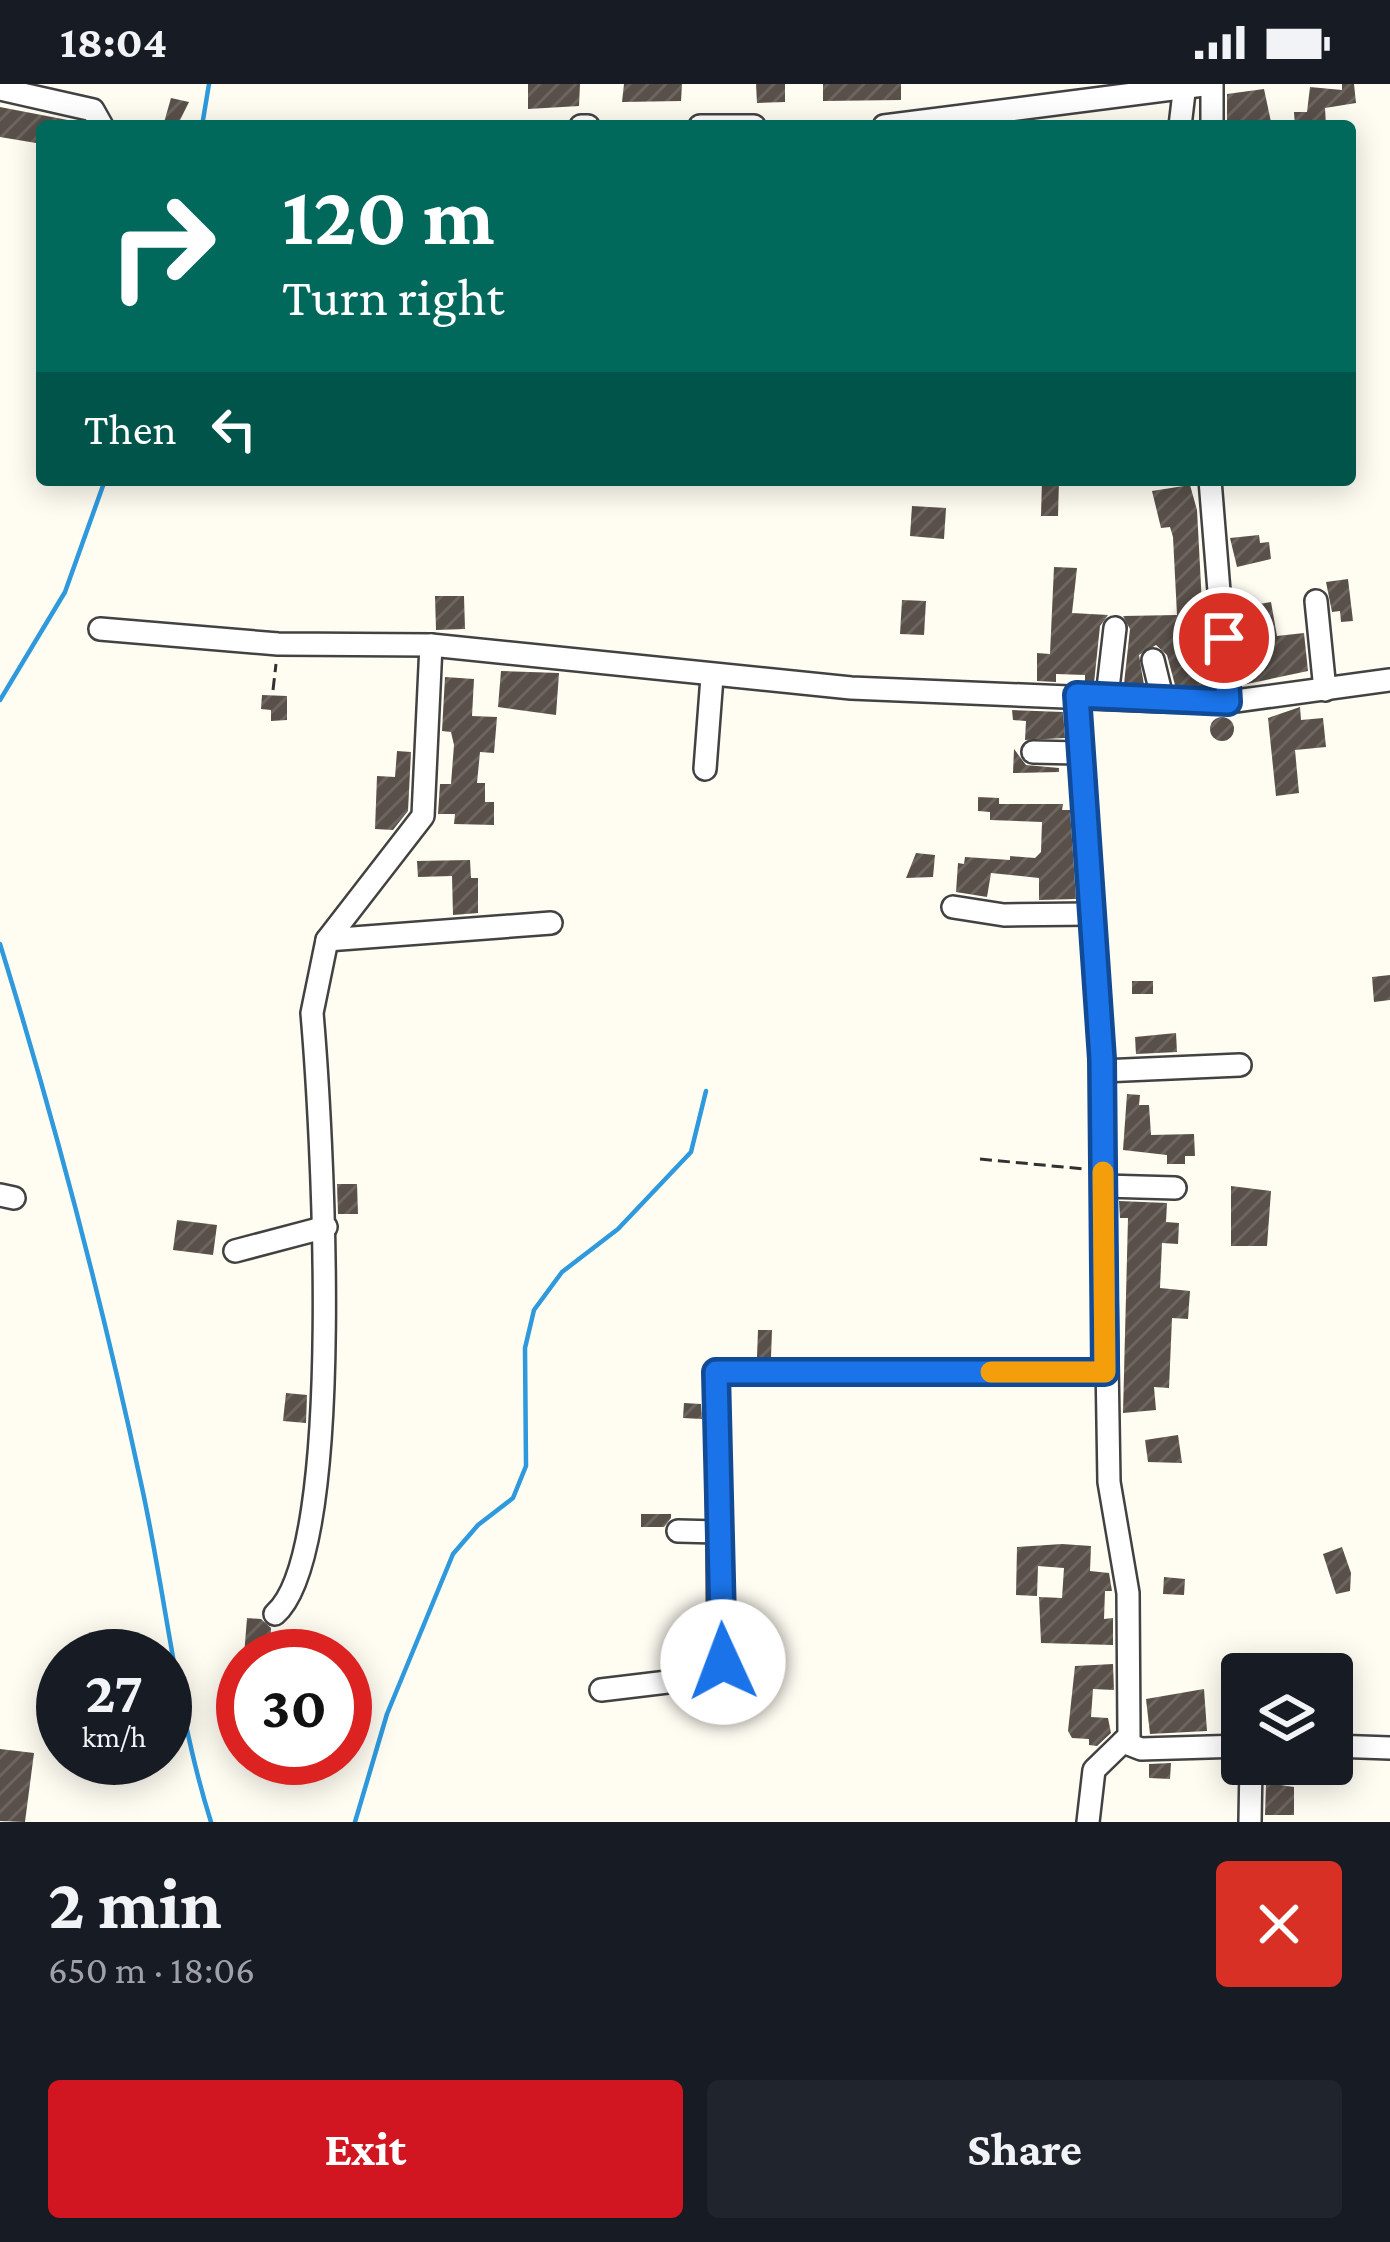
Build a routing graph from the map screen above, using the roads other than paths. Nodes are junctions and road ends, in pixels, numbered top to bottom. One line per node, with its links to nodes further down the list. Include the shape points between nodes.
1 (1211, 84): 2 (street); 7 (street)
2 (1185, 86): 5 (street); 6 (street)
3 (0, 89): 4 (street, via 93,110)
4 (99, 120)
5 (923, 120)
6 (1181, 120)
7 (1212, 120)
8 (1210, 486): 20 (street)
9 (1316, 601): 16 (street)
10 (100, 628): 12 (street, via 278,644)
11 (1115, 628): 18 (street)
12 (431, 645): 14 (street); 27 (street, via 423,816)
13 (1154, 660): 19 (street)
14 (712, 677): 17 (street); 23 (street)
15 (1390, 680): 16 (street)
16 (1325, 690): 20 (street)
17 (1077, 695): 18 (street); 22 (street)
18 (1107, 697): 19 (street)
19 (1163, 701): 20 (street)
20 (1228, 702)
21 (1033, 752): 22 (street)
22 (1078, 753): 25 (street)
23 (705, 770)
24 (952, 907): 25 (street)
25 (1092, 914): 29 (street)
26 (551, 923): 27 (street)
27 (327, 940): 32 (street, via 312,1013)
28 (1240, 1064): 29 (street)
29 (1102, 1071): 30 (street)
30 (1104, 1180): 31 (street); 34 (street)
31 (1175, 1188)
32 (326, 1227): 33 (street); 37 (street, via 315,1475 290,1596)
33 (235, 1251)
34 (1105, 1372): 36 (street, via 716,1372); 39 (street, via 1109,1482 1127,1578 1133,1676 1132,1726)
35 (678, 1531): 36 (street)
36 (718, 1532): 38 (street, via 719,1670)
37 (275, 1614)
38 (602, 1690)
39 (1123, 1742): 40 (street, via 1141,1749); 44 (street, via 1094,1770)
40 (1221, 1747)
41 (1353, 1747): 42 (street)
42 (1390, 1748)
43 (1251, 1785): 45 (street)
44 (1088, 1822)
45 (1250, 1822)

